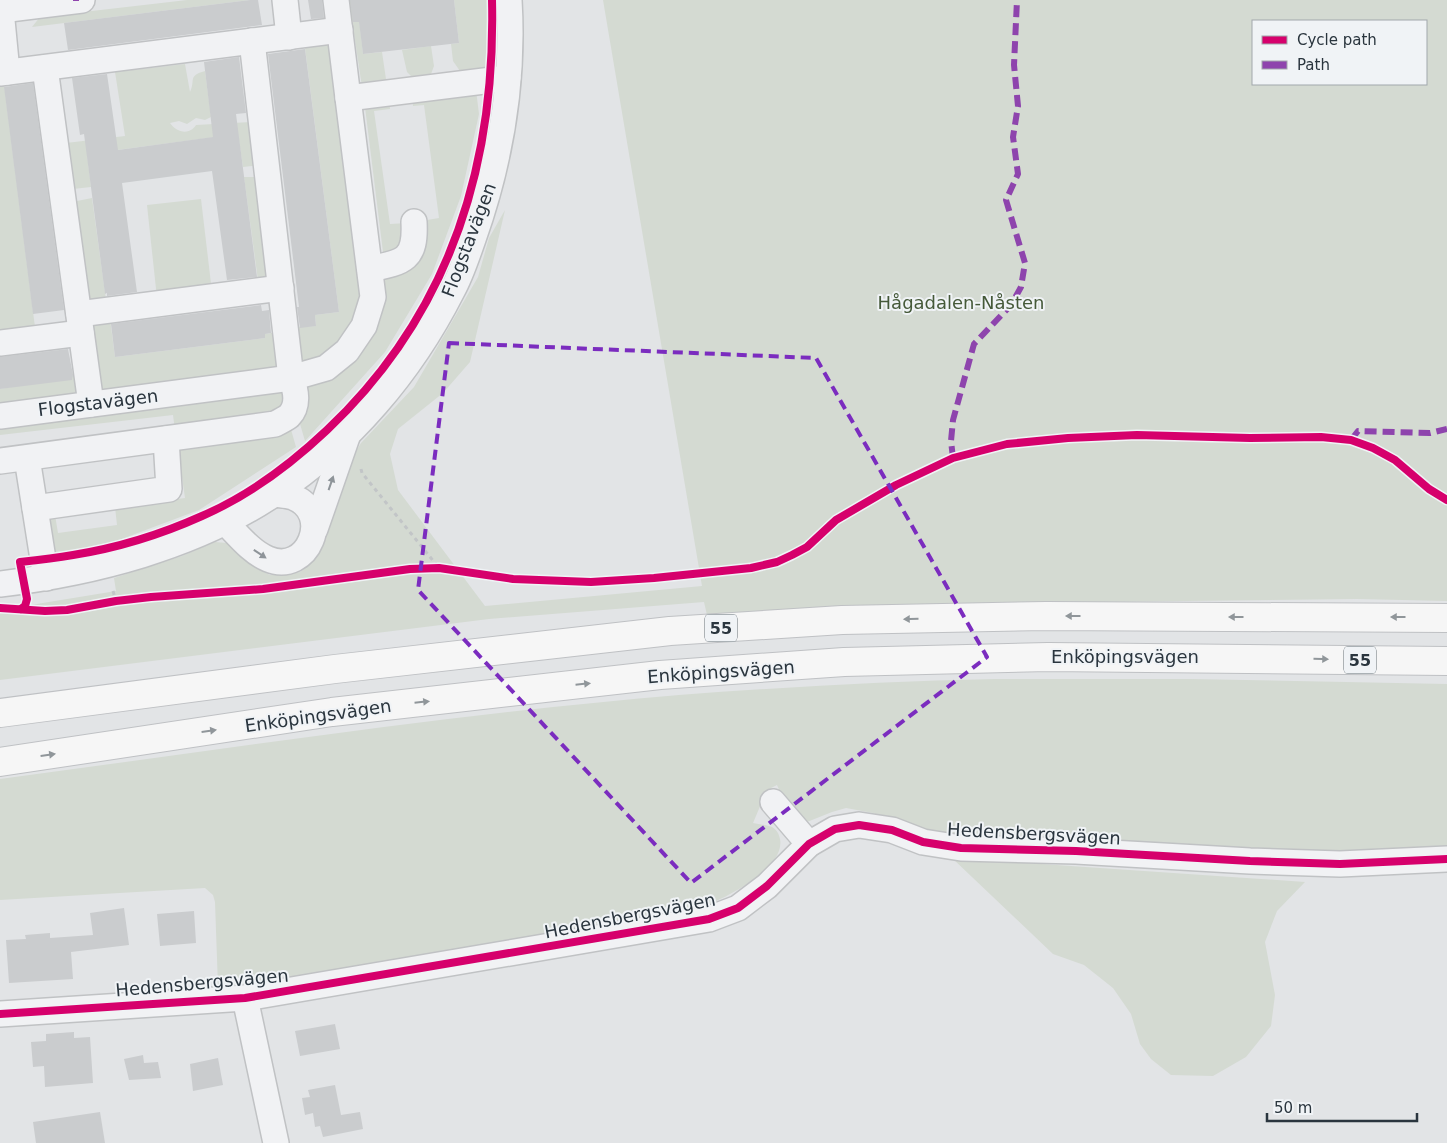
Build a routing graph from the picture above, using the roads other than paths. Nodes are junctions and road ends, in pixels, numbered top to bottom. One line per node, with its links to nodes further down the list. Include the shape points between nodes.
1 (82, 0): 5 (street)
2 (285, 0): 7 (street)
3 (336, 0): 6 (street, Flogstavägen)
4 (508, 0): 11 (street, Flogstavägen)
5 (0, 7): 10 (street)
6 (340, 30): 7 (street); 12 (street, Flogstavägen)
7 (289, 37): 8 (street)
8 (252, 41): 9 (street); 15 (street)
9 (45, 68): 10 (street); 16 (street)
10 (4, 72)
11 (508, 78): 12 (street); 21 (street, Flogstavägen, via 494,172 453,289 428,335 396,380)
12 (348, 98): 14 (street, Flogstavägen)
13 (414, 222): 14 (street, via 415,240 411,252 400,261)
14 (370, 268): 18 (street, Flogstavägen, via 373,297 364,326 347,351 326,368)
15 (281, 288): 16 (street); 18 (street)
16 (80, 323): 17 (street); 19 (street)
17 (0, 343)
18 (292, 378): 19 (street, Flogstavägen); 22 (street, via 296,401 290,416 275,424)
19 (91, 404): 20 (street, Flogstavägen)
20 (0, 416)
21 (348, 435): 25 (street, Flogstavägen); 28 (street, one-way to 21)
22 (166, 439): 23 (street); 26 (street, via 169,489)
23 (27, 458): 24 (street); 26 (street)
24 (0, 461)
25 (274, 494): 27 (street, Flogstavägen); 28 (street, via 292,496 305,504 313,515)
26 (35, 508): 29 (street)
27 (224, 521): 28 (street, one-way to 28, via 253,549 267,559 282,563 298,558 308,546); 29 (street, Flogstavägen, via 195,536 155,549 101,566)
28 (315, 529)
29 (46, 578): 30 (street, Flogstavägen)
30 (0, 584)
31 (1447, 618): 33 (main road, 55, one-way to 33, via 1046,616 862,620 670,631 335,669)
32 (1447, 661): 34 (main road, Enköpingsvägen / 55, one-way to 32, via 332,712 660,676 844,662 1048,657)
33 (0, 713)
34 (0, 762)
35 (773, 802): 36 (street)
36 (809, 844): 37 (street, Hedensbergsvägen, via 835,830 859,825 960,848 1340,864); 38 (street, Hedensbergsvägen, via 767,886 738,908 709,919)
37 (1447, 859)
38 (245, 998): 39 (street, Hedensbergsvägen); 40 (street)
39 (0, 1014)
40 (276, 1143)

